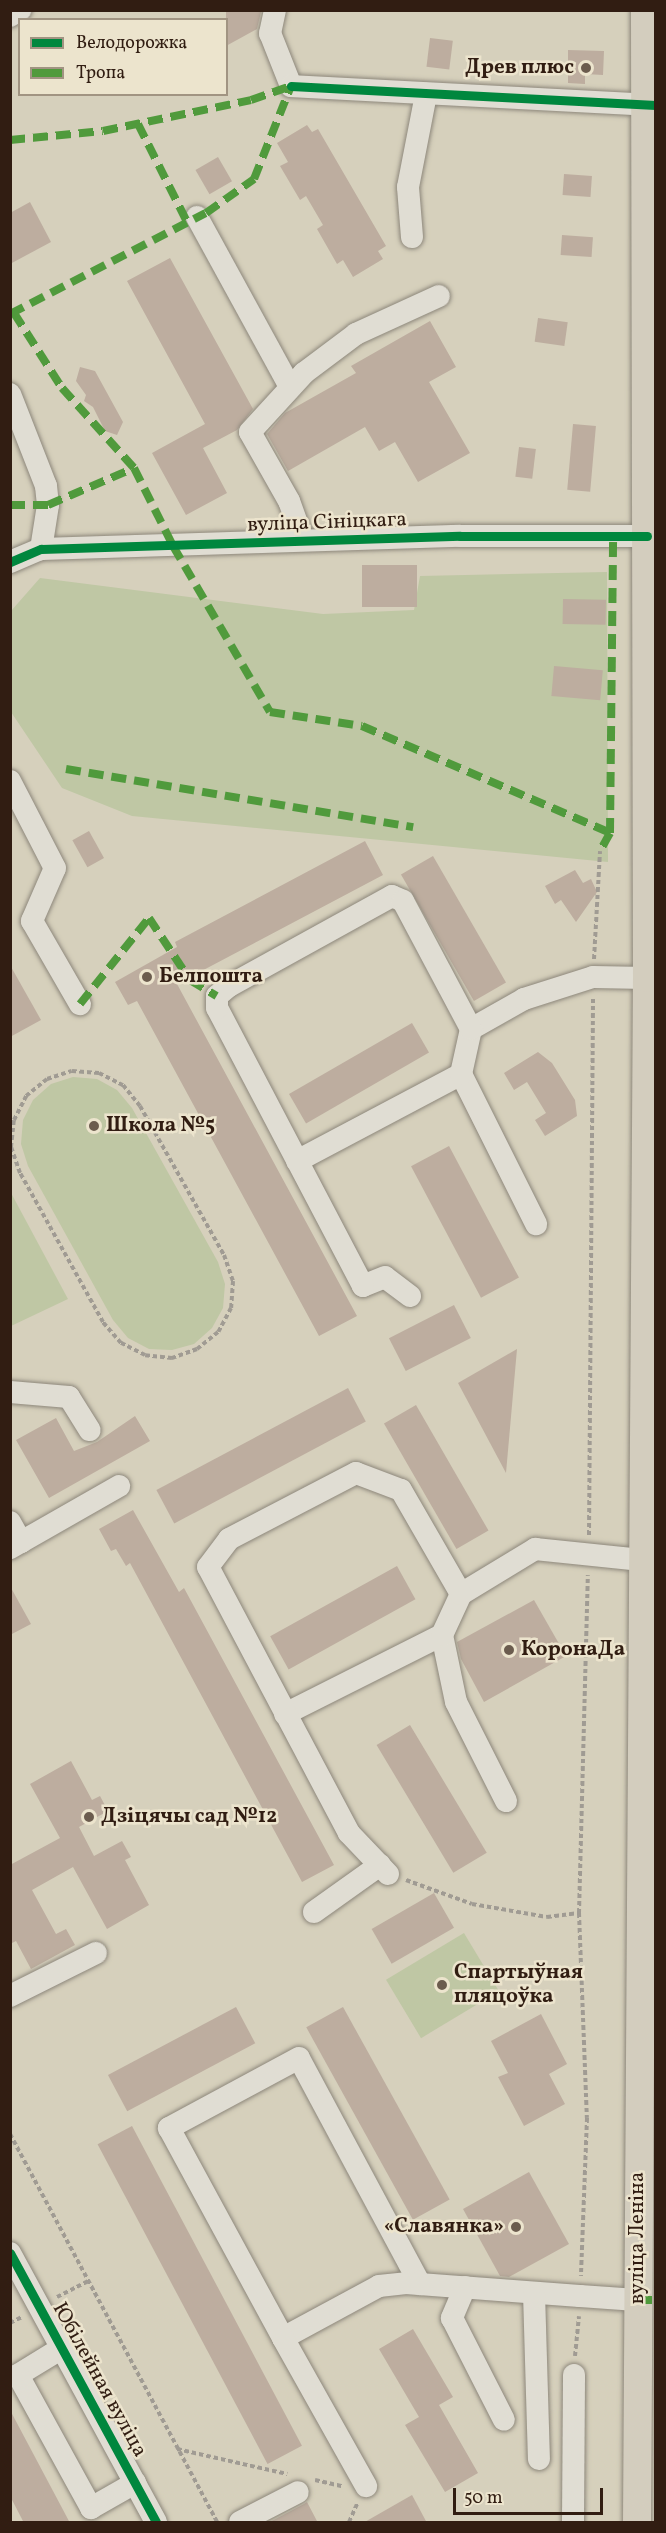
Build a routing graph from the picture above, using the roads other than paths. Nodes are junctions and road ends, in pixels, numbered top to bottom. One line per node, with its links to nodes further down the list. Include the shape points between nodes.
1 (20, 10): 4 (street)
2 (275, 10): 5 (street, via 270,33 291,86)
3 (645, 10): 6 (main road, вуліца Леніна)
4 (10, 16)
5 (426, 94): 6 (street); 8 (street, via 408,187)
6 (651, 105): 12 (main road, вуліца Леніна)
7 (197, 217): 10 (street)
8 (412, 237)
9 (439, 296): 10 (street, via 356,334)
10 (290, 387): 13 (street, via 250,432 289,501)
11 (10, 394): 14 (street, via 46,486 48,505)
12 (647, 536): 13 (street, вуліца Сініцкага); 16 (main road, вуліца Леніна)
13 (303, 540): 14 (street, вуліца Сініцкага)
14 (41, 549): 15 (street, вуліца Сініцкага)
15 (10, 562)
16 (650, 650): 18 (main road, вуліца Леніна)
17 (10, 781): 19 (street, via 55,868 32,921)
18 (647, 978): 20 (street, via 593,977 524,999); 29 (main road, вуліца Леніна)
19 (80, 1004)
20 (471, 1029): 21 (street); 22 (street, via 403,902 392,896 229,986 217,996 217,1008)
21 (461, 1074): 22 (street); 23 (street)
22 (297, 1161): 24 (street, via 363,1286 386,1276)
23 (536, 1224)
24 (410, 1296)
25 (10, 1392): 26 (street, via 69,1397)
26 (90, 1430)
27 (119, 1486): 28 (street)
28 (14, 1537)
29 (641, 1560): 30 (street, via 535,1549); 34 (main road, вуліца Леніна)
30 (461, 1594): 31 (street); 32 (street, via 400,1490 356,1473 229,1539 208,1567)
31 (442, 1635): 32 (street); 33 (street, via 456,1702)
32 (285, 1714): 35 (street, via 349,1833 384,1869)
33 (506, 1802)
34 (648, 1879): 42 (main road, вуліца Леніна)
35 (314, 1912)
36 (96, 1953): 37 (street)
37 (10, 1996)
38 (10, 2253): 44 (street, Юбілейная вуліца)
39 (420, 2284): 40 (street); 43 (street, via 379,2286); 43 (street, via 299,2058 169,2128)
40 (465, 2287): 41 (street); 46 (street, via 452,2318)
41 (534, 2293): 42 (street); 47 (street)
42 (637, 2300): 54 (main road, вуліца Леніна)
43 (283, 2338): 50 (street)
44 (62, 2348): 49 (street, Юбілейная вуліца); 49 (street, via 18,2375 91,2508)
45 (574, 2375): 53 (street)
46 (504, 2420)
47 (539, 2459)
48 (299, 2482): 52 (street)
49 (135, 2484): 51 (street, Юбілейная вуліца)
50 (359, 2487)
51 (156, 2523)
52 (240, 2523)
53 (573, 2523)
54 (637, 2523)

